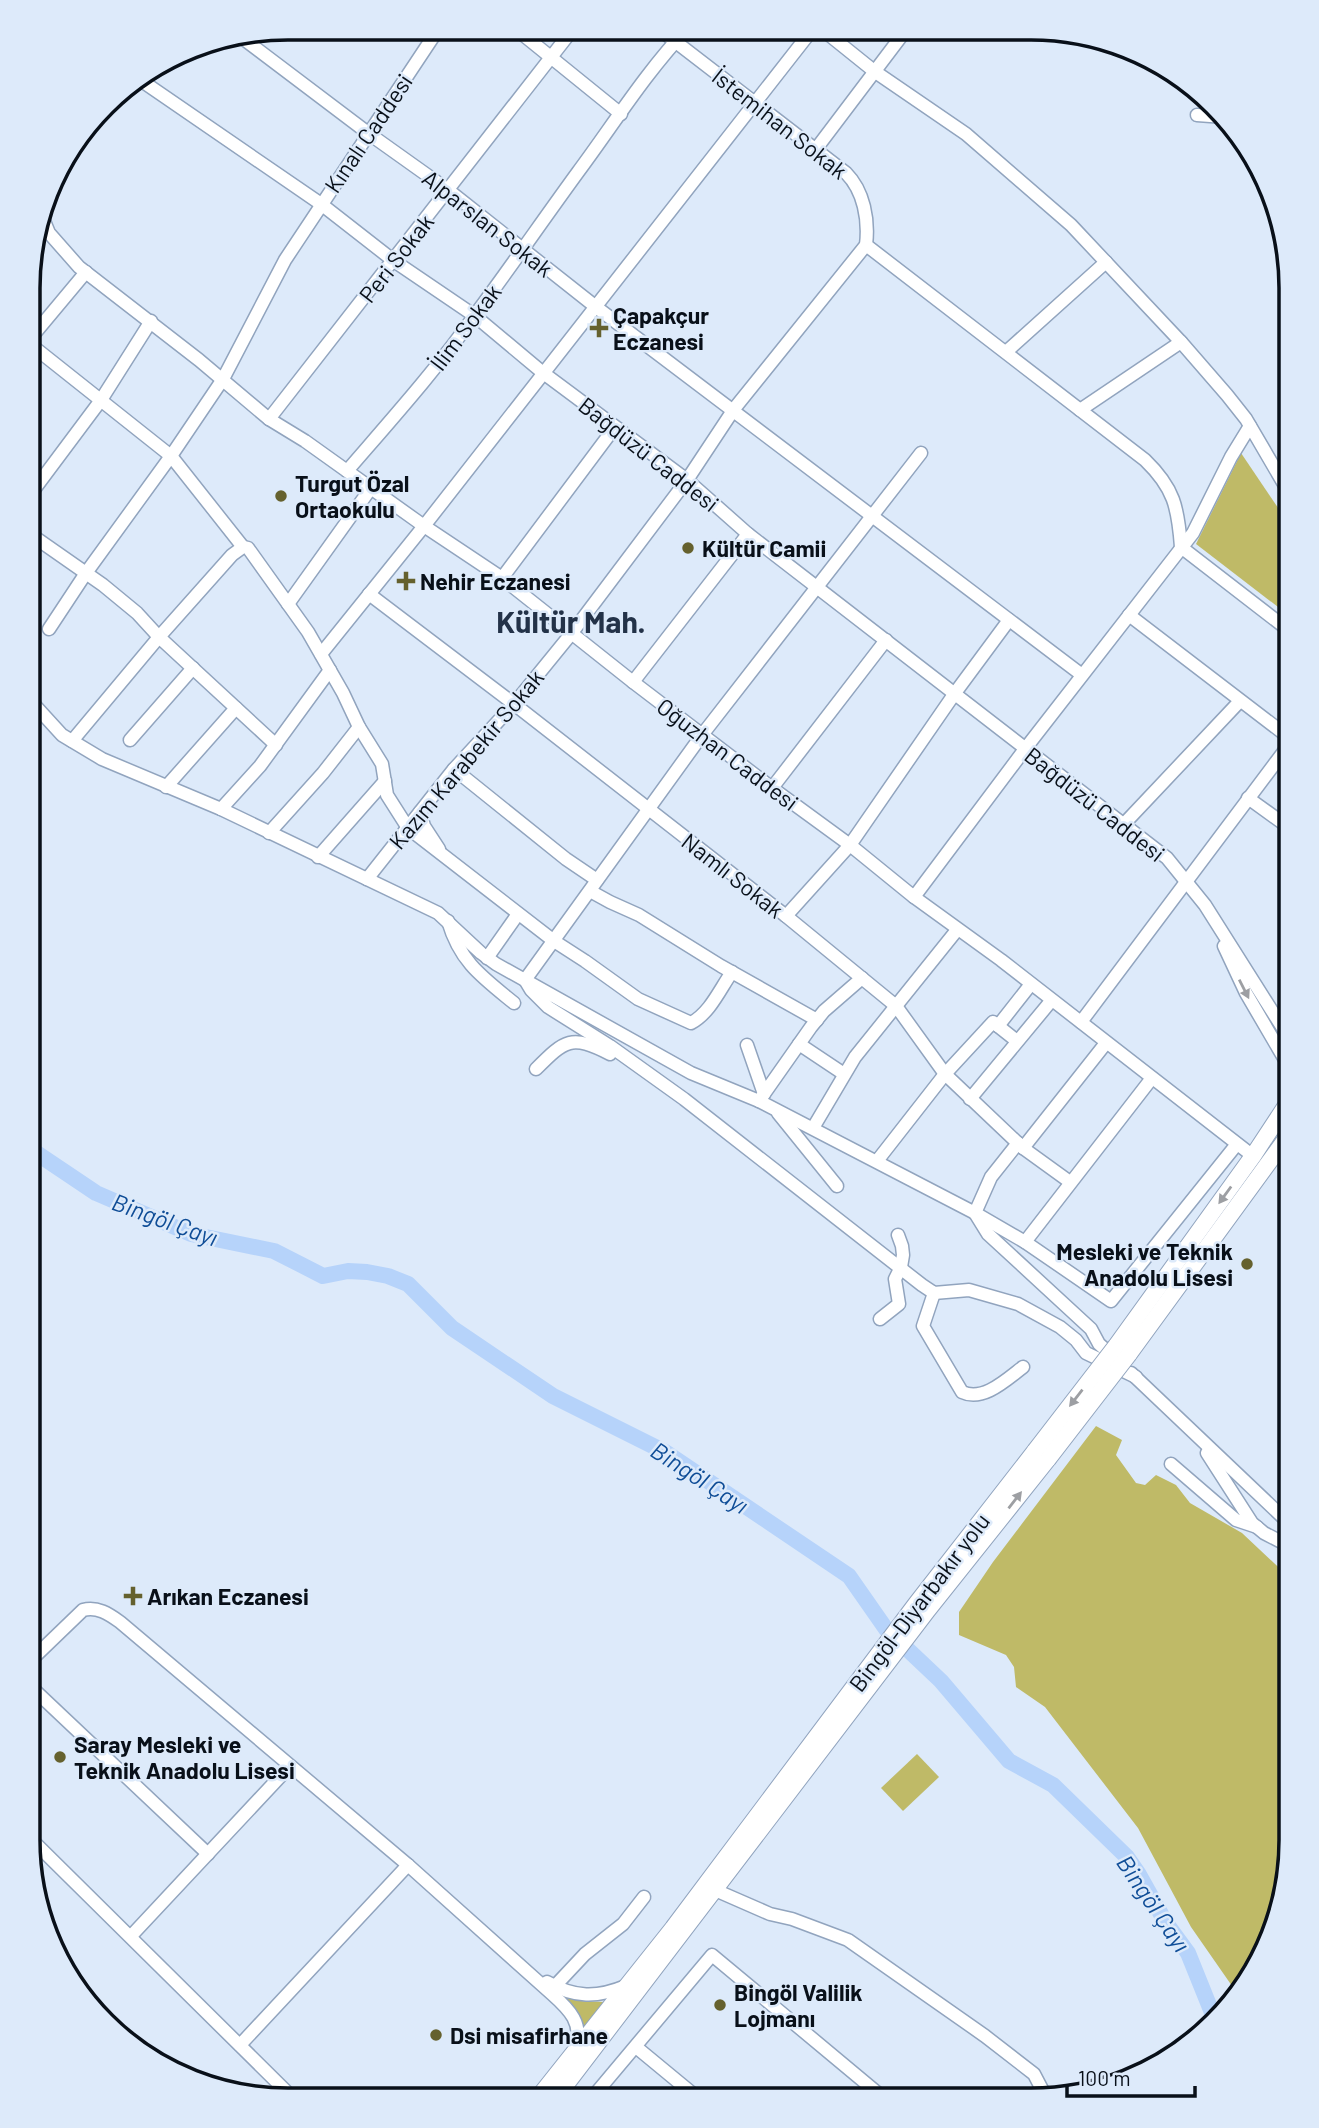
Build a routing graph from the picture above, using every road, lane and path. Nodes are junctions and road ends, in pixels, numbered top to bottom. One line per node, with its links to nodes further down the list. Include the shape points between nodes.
1 (804, 40): 12 (street)
2 (836, 40): 10 (street)
3 (898, 40): 10 (street)
4 (431, 41): 16 (street, Kınalı Caddesi)
5 (531, 41): 9 (street)
6 (564, 41): 9 (street, Peri Sokak)
7 (675, 42): 12 (street, İstemihan Sokak); 13 (street, İlim Sokak)
8 (249, 43): 16 (street, Alparslan Sokak)
9 (551, 57): 13 (street); 18 (street, Peri Sokak)
10 (874, 71): 17 (street); 24 (street, via 966,134 1071,225)
11 (147, 84): 19 (street, Bağdüzü Caddesi)
12 (754, 102): 17 (street, İstemihan Sokak); 26 (street)
13 (621, 114): 22 (street, İlim Sokak)
14 (1198, 115): 15 (street)
15 (1209, 116)
16 (368, 133): 18 (street, Alparslan Sokak); 19 (street, Kınalı Caddesi)
17 (816, 149): 21 (street, İstemihan Sokak, via 856,183 862,195)
18 (448, 190): 22 (street, Alparslan Sokak); 23 (street, Peri Sokak)
19 (321, 204): 23 (street, Bağdüzü Caddesi); 34 (street, Kınalı Caddesi, via 285,260)
20 (48, 228): 25 (street, Oğuzhan Caddesi)
21 (866, 241): 32 (street); 36 (street, Kazım Karabekir Sokak)
22 (522, 248): 26 (street, Alparslan Sokak); 27 (street, İlim Sokak)
23 (394, 261): 27 (street, Bağdüzü Caddesi); 38 (street, Peri Sokak)
24 (1105, 262): 30 (street); 32 (street)
25 (86, 272): 28 (street, Oğuzhan Caddesi); 29 (street)
26 (596, 307): 33 (street); 36 (street, Alparslan Sokak)
27 (475, 316): 33 (street, Bağdüzü Caddesi); 43 (street, İlim Sokak)
28 (150, 321): 34 (street, Oğuzhan Caddesi); 35 (street)
29 (40, 329)
30 (1181, 342): 37 (street); 39 (street)
31 (40, 349): 35 (street)
32 (1006, 352): 37 (street)
33 (542, 372): 40 (street, Bağdüzü Caddesi); 49 (street)
34 (223, 379): 38 (street, Oğuzhan Caddesi); 42 (street, Kınalı Caddesi)
35 (102, 400): 42 (street); 46 (street)
36 (734, 409): 45 (street, Kazım Karabekir Sokak); 48 (street, Alparslan Sokak)
37 (1080, 410): 53 (street, via 1161,475 1177,512)
38 (269, 419): 43 (street, Oğuzhan Caddesi)
39 (1250, 426): 44 (street); 53 (street)
40 (615, 427): 45 (street, Bağdüzü Caddesi); 55 (street)
41 (920, 453): 48 (street)
42 (171, 456): 52 (street); 54 (street, Kınalı Caddesi)
43 (347, 471): 47 (street, Oğuzhan Caddesi)
44 (1279, 475)
45 (687, 480): 50 (street, Bağdüzü Caddesi); 63 (street, Kazım Karabekir Sokak)
46 (40, 482)
47 (372, 488): 49 (street, Oğuzhan Caddesi); 58 (street)
48 (871, 517): 56 (street); 60 (street, Alparslan Sokak)
49 (424, 526): 55 (street, Oğuzhan Caddesi); 57 (street)
50 (748, 534): 56 (street, Bağdüzü Caddesi); 70 (street)
51 (40, 541): 54 (street)
52 (243, 547): 58 (street, via 254,555); 64 (street)
53 (1181, 547): 59 (street); 61 (street)
54 (86, 573): 62 (street, Kınalı Caddesi); 64 (street, via 137,613)
55 (502, 578): 63 (street, Oğuzhan Caddesi)
56 (817, 587): 65 (street, Bağdüzü Caddesi); 78 (street)
57 (369, 594): 66 (street); 73 (street, Namlı Sokak)
58 (288, 604): 66 (street)
59 (1129, 615): 69 (street); 72 (street)
60 (1009, 620): 69 (street, Alparslan Sokak); 71 (street)
61 (1279, 623)
62 (49, 629)
63 (570, 634): 70 (street, Oğuzhan Caddesi); 73 (street, Kazım Karabekir Sokak)
64 (159, 637): 67 (street); 80 (street)
65 (886, 640): 71 (street, Bağdüzü Caddesi); 87 (street)
66 (321, 654): 68 (street)
67 (193, 668): 74 (street); 79 (street)
68 (330, 670): 76 (street); 81 (street)
69 (1082, 675): 82 (street)
70 (633, 682): 78 (street, Oğuzhan Caddesi)
71 (955, 693): 82 (street, Bağdüzü Caddesi); 96 (street)
72 (1240, 701): 77 (street); 93 (street)
73 (514, 704): 84 (street, Kazım Karabekir Sokak); 89 (street, Namlı Sokak)
74 (236, 708): 81 (street); 86 (street)
75 (40, 712): 80 (street)
76 (359, 727): 85 (street, via 382,764); 95 (street)
77 (1279, 731)
78 (702, 735): 87 (street, Oğuzhan Caddesi); 89 (street)
79 (130, 740)
80 (72, 741): 86 (street)
81 (276, 745): 90 (street)
82 (1025, 748): 93 (street, Bağdüzü Caddesi); 102 (street)
83 (1279, 757): 88 (street)
84 (454, 769): 91 (street, Kazım Karabekir Sokak); 101 (street)
85 (385, 781): 94 (street, via 393,806); 98 (street)
86 (166, 787): 90 (street)
87 (772, 788): 96 (street, Oğuzhan Caddesi)
88 (1248, 798): 92 (street); 100 (street)
89 (648, 809): 101 (street); 105 (street, Namlı Sokak)
90 (221, 810): 95 (street)
91 (420, 812): 94 (street, Kazım Karabekir Sokak); 97 (street)
92 (1279, 821)
93 (1123, 825): 100 (street, Bağdüzü Caddesi, via 1167,858)
94 (408, 828): 97 (street); 99 (street, Kazım Karabekir Sokak)
95 (269, 833): 98 (street)
96 (850, 845): 102 (street, Oğuzhan Caddesi); 105 (street)
97 (441, 852): 104 (street)
98 (318, 857): 99 (street)
99 (367, 880): 106 (street)
100 (1185, 881): 103 (street, Bağdüzü Caddesi); 119 (street)
101 (593, 885): 108 (street); 110 (street, via 610,902)
102 (914, 897): 107 (street, Oğuzhan Caddesi)
103 (1205, 905): 118 (street); 125 (street, one-way to 125, via 1246,993)
104 (518, 914): 108 (street); 109 (street)
105 (786, 916): 111 (street, Namlı Sokak)
106 (447, 920): 109 (street); 115 (street, via 464,959)
107 (957, 930): 113 (street, Oğuzhan Caddesi); 116 (street)
108 (554, 941): 110 (street, via 638,999 691,1023 710,1005); 112 (street)
109 (487, 958): 112 (street)
110 (732, 972): 117 (street)
111 (862, 978): 116 (street, Namlı Sokak); 117 (street)
112 (525, 980): 126 (street, via 548,1007); 131 (street, via 691,1073)
113 (1031, 984): 114 (street, Oğuzhan Caddesi); 120 (street)
114 (1051, 1001): 119 (street, Oğuzhan Caddesi); 121 (street)
115 (514, 1003)
116 (896, 1006): 128 (street); 129 (street, Namlı Sokak)
117 (817, 1020): 123 (street)
118 (1279, 1021)
119 (1081, 1022): 122 (street, Oğuzhan Caddesi)
120 (998, 1026): 121 (street); 129 (street, via 993,1022)
121 (1017, 1041): 132 (street)
122 (1106, 1043): 130 (street, Oğuzhan Caddesi); 138 (street)
123 (799, 1044): 128 (street); 131 (street)
124 (747, 1045): 131 (street)
125 (1279, 1049)
126 (639, 1068): 127 (street, via 599,1048 566,1042); 147 (street)
127 (536, 1069)
128 (844, 1074): 135 (street)
129 (945, 1074): 132 (street, Namlı Sokak); 140 (street)
130 (1152, 1078): 136 (street, Oğuzhan Caddesi); 142 (street)
131 (762, 1098): 133 (street)
132 (970, 1099): 138 (street, Namlı Sokak)
133 (774, 1109): 135 (street); 143 (street)
134 (1278, 1122): 141 (main road, Bingöl-Diyarbakır yolu)
135 (813, 1128): 140 (street)
136 (1237, 1144): 141 (street, Oğuzhan Caddesi); 146 (street, via 1111,1301)
137 (1278, 1144): 141 (main road, Bingöl-Diyarbakır yolu)
138 (1021, 1145): 142 (street, Namlı Sokak); 144 (street, via 991,1177)
139 (1278, 1156): 141 (main road)
140 (877, 1161): 144 (street)
141 (1259, 1162): 158 (main road, Bingöl-Diyarbakır yolu, bridge, via 1122,1350)
142 (1070, 1182): 146 (street)
143 (837, 1186)
144 (975, 1213): 146 (street); 151 (street, via 988,1234)
145 (898, 1235): 147 (street)
146 (1025, 1242)
147 (901, 1267): 148 (street); 149 (street, via 894,1286 899,1304)
148 (934, 1293): 150 (street, via 923,1326 962,1392 975,1395 991,1390); 151 (street, via 969,1290 1018,1304 1060,1328 1086,1353)
149 (880, 1319)
150 (1023, 1367)
151 (1136, 1377): 152 (street)
152 (1199, 1439): 154 (street); 155 (street)
153 (1171, 1464): 155 (street, via 1236,1520)
154 (1278, 1514)
155 (1257, 1527): 156 (street)
156 (1278, 1540)
157 (40, 1652): 160 (street, via 83,1611 105,1612)
158 (880, 1663): 164 (main road, Bingöl-Diyarbakır yolu); 169 (main road, Bingöl-Diyarbakır yolu)
159 (40, 1695): 162 (street)
160 (290, 1766): 162 (street); 163 (street)
161 (41, 1848): 166 (street)
162 (208, 1854): 166 (street)
163 (408, 1866): 167 (street); 170 (street)
164 (715, 1891): 173 (street, via 848,1940 985,2036 1034,2074); 176 (main road, Bingöl-Diyarbakır yolu)
165 (644, 1897): 168 (street, via 623,1924)
166 (131, 1936): 170 (street)
167 (509, 1954): 168 (street); 172 (street, via 571,2013 579,2032)
168 (555, 1986): 169 (street, via 582,1996)
169 (626, 1986): 172 (main road, Bingöl-Diyarbakır yolu)
170 (240, 2045): 174 (street)
171 (636, 2046): 177 (street); 178 (street); 179 (street, via 712,1955)
172 (576, 2049): 175 (main road, Bingöl-Diyarbakır yolu)
173 (1041, 2087)
174 (283, 2088)
175 (546, 2088)
176 (563, 2088)
177 (600, 2088)
178 (686, 2088)
179 (872, 2088)

